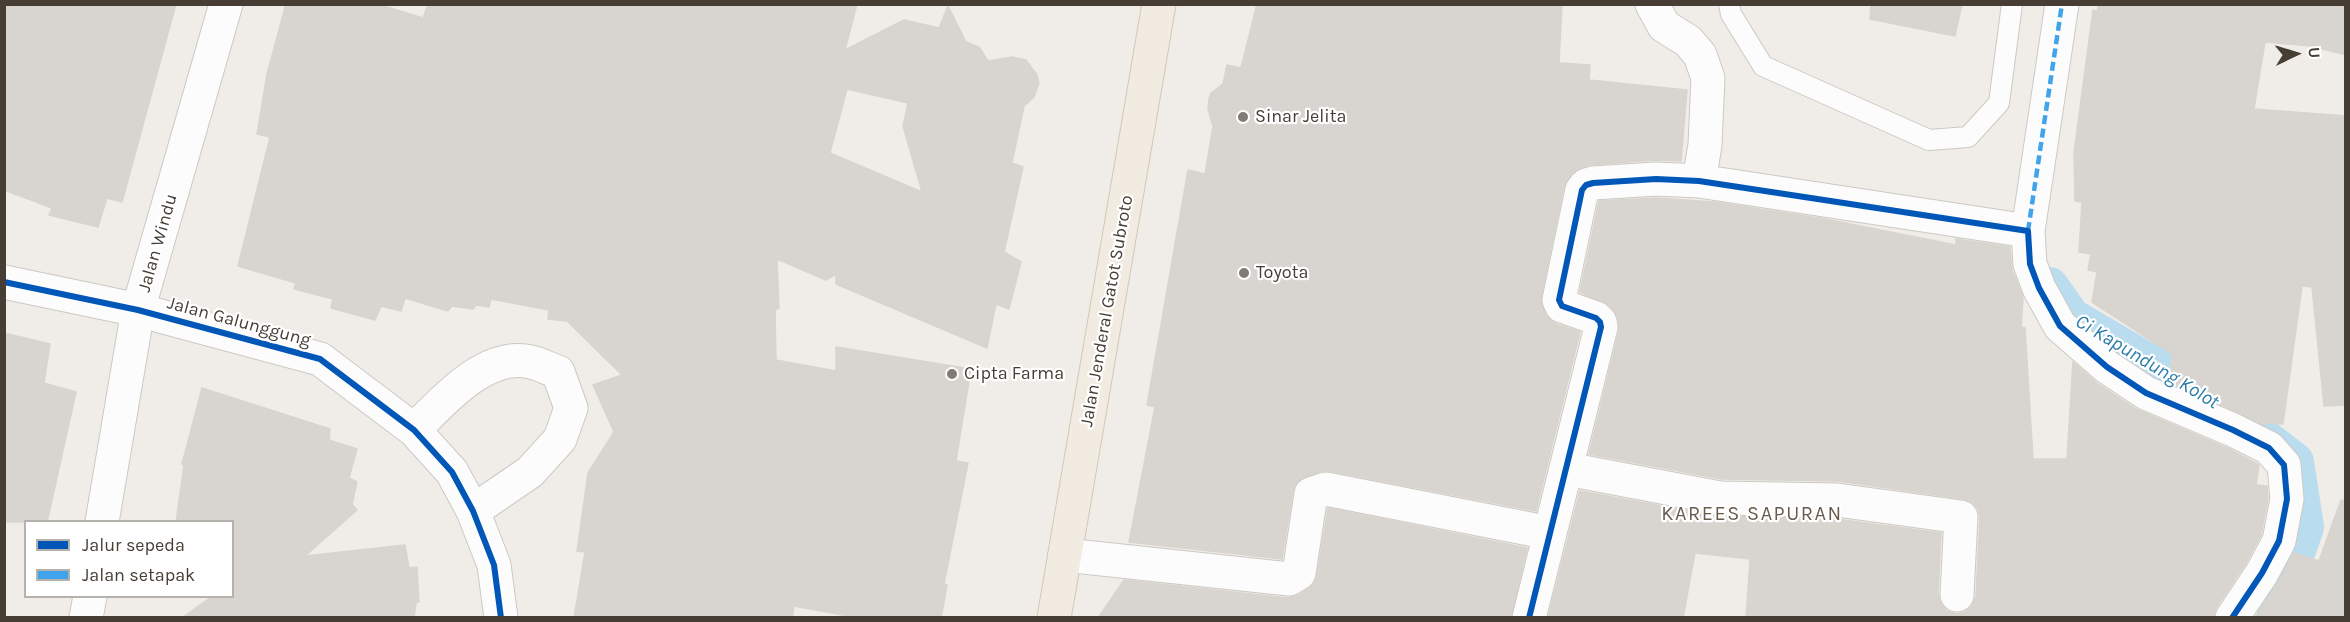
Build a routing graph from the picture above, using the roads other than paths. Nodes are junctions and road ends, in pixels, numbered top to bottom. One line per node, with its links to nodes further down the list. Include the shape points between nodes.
1 (226, 4): 10 (street, Jalan Windu)
2 (1652, 4): 7 (street, via 1664,26 1688,41 1700,55 1708,78)
3 (1730, 4): 4 (lane, via 1731,14 1763,66 1929,140 1968,137 1999,104)
4 (2012, 4)
5 (2062, 4): 8 (street)
6 (1155, 5): 16 (main road, Jalan Jenderal Gatot Subroto)
7 (1699, 182): 8 (street); 12 (street, via 1656,179 1593,183 1582,190 1559,300 1562,306 1596,318 1601,327)
8 (2028, 231): 23 (street, via 2030,264 2060,326 2107,367 2146,393 2269,448 2284,465 2286,499 2279,541)
9 (4, 282): 10 (street, Jalan Galunggung)
10 (138, 310): 11 (street, Jalan Galunggung, via 320,359); 14 (street, Jalan Windu)
11 (414, 430): 13 (street, Jalan Galunggung, via 452,472); 13 (street, via 463,382 501,363 530,361 558,372 571,408 560,439 530,472)
12 (1566, 469): 15 (street); 17 (street, via 1720,498 1837,500 1962,517)
13 (473, 511): 20 (street, Jalan Galunggung, via 494,565)
14 (102, 520)
15 (1550, 533): 16 (street, via 1326,489 1311,494 1299,573 1289,579); 22 (street)
16 (1065, 555): 21 (main road, Jalan Jenderal Gatot Subroto)
17 (1957, 595)
18 (90, 598): 19 (street)
19 (86, 618)
20 (501, 618)
21 (1054, 618)
22 (1529, 618)
23 (2232, 618)

